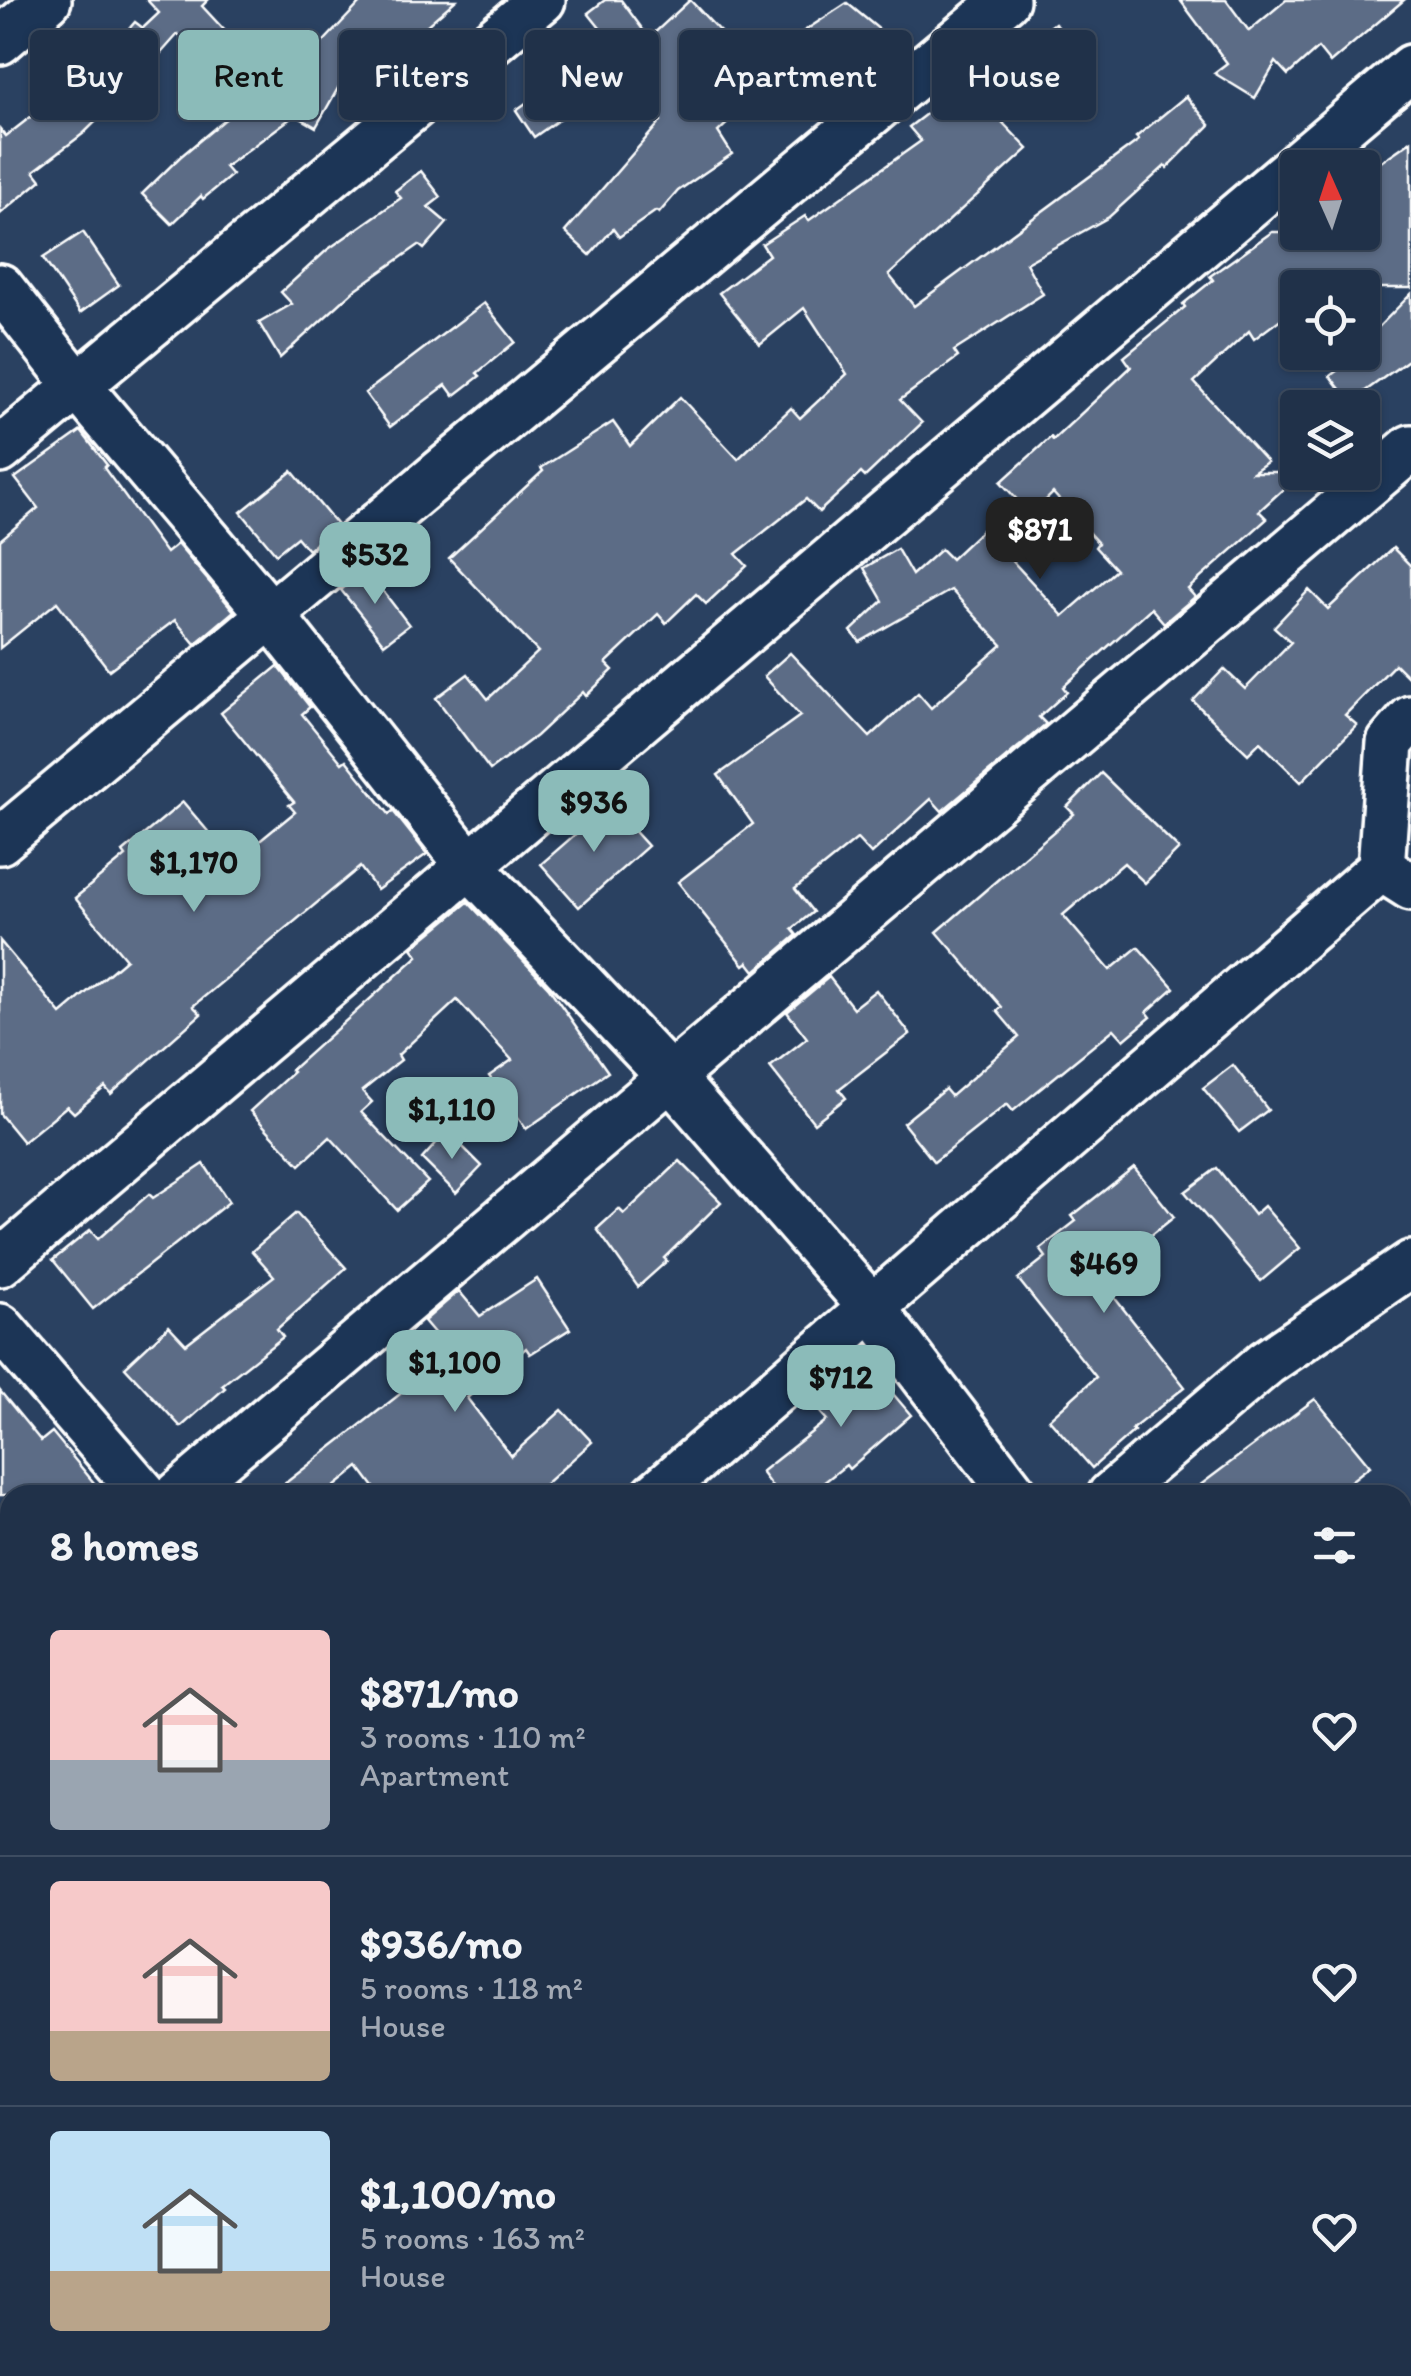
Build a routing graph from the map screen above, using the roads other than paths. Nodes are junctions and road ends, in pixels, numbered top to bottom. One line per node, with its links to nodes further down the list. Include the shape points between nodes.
1 (48, 0): 4 (street)
2 (1006, 0): 10 (street)
3 (526, 5): 7 (street)
4 (0, 41)
5 (1411, 68): 13 (street)
6 (0, 287): 7 (street)
7 (76, 384): 9 (street); 10 (street)
8 (1411, 448): 15 (street)
9 (0, 450)
10 (271, 615): 12 (street); 13 (street)
11 (1411, 718): 14 (street, via 1390,744)
12 (0, 841)
13 (468, 864): 15 (street); 16 (street)
14 (1396, 877): 18 (street)
15 (672, 1078): 18 (street); 21 (street)
16 (0, 1263)
17 (1411, 1264): 24 (street, via 1266,1363)
18 (872, 1308): 22 (street); 23 (street)
19 (0, 1327): 20 (street)
20 (136, 1485)
21 (190, 1485)
22 (666, 1485)
23 (1008, 1485)
24 (1124, 1485)

